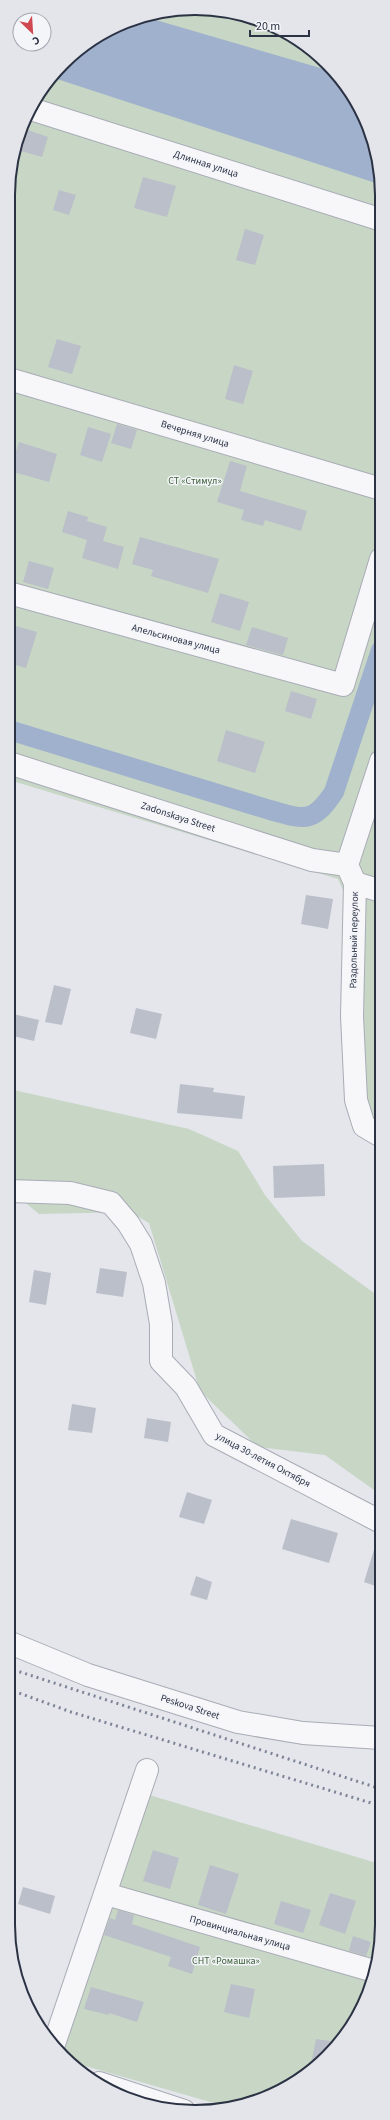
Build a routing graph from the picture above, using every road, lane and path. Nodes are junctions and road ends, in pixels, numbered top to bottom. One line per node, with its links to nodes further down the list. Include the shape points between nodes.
1 (36, 111): 2 (street, Длинная улица)
2 (375, 218)
3 (15, 380): 4 (street, Вечерняя улица)
4 (375, 487)
5 (375, 579): 6 (street, Апельсиновая улица, via 343,685)
6 (15, 595)
7 (15, 765): 9 (street, Zadonskaya Street)
8 (375, 784): 9 (street, Раздольный переулок)
9 (351, 874): 10 (street, Zadonskaya Street); 11 (street, Раздольный переулок, via 352,1016 356,1100)
10 (375, 888)
11 (373, 1131)
12 (15, 1191): 13 (street, улица 30-летия Октября, via 70,1193 112,1203 142,1244 152,1277 161,1324 161,1361 186,1387 214,1435)
13 (375, 1519)
14 (15, 1645): 15 (street, Peskova Street, via 88,1675 238,1722 303,1733)
15 (375, 1738)
16 (147, 1770): 17 (street)
17 (106, 1894): 18 (street, Провинциальная улица); 19 (street)
18 (370, 1970)
19 (56, 2039)

